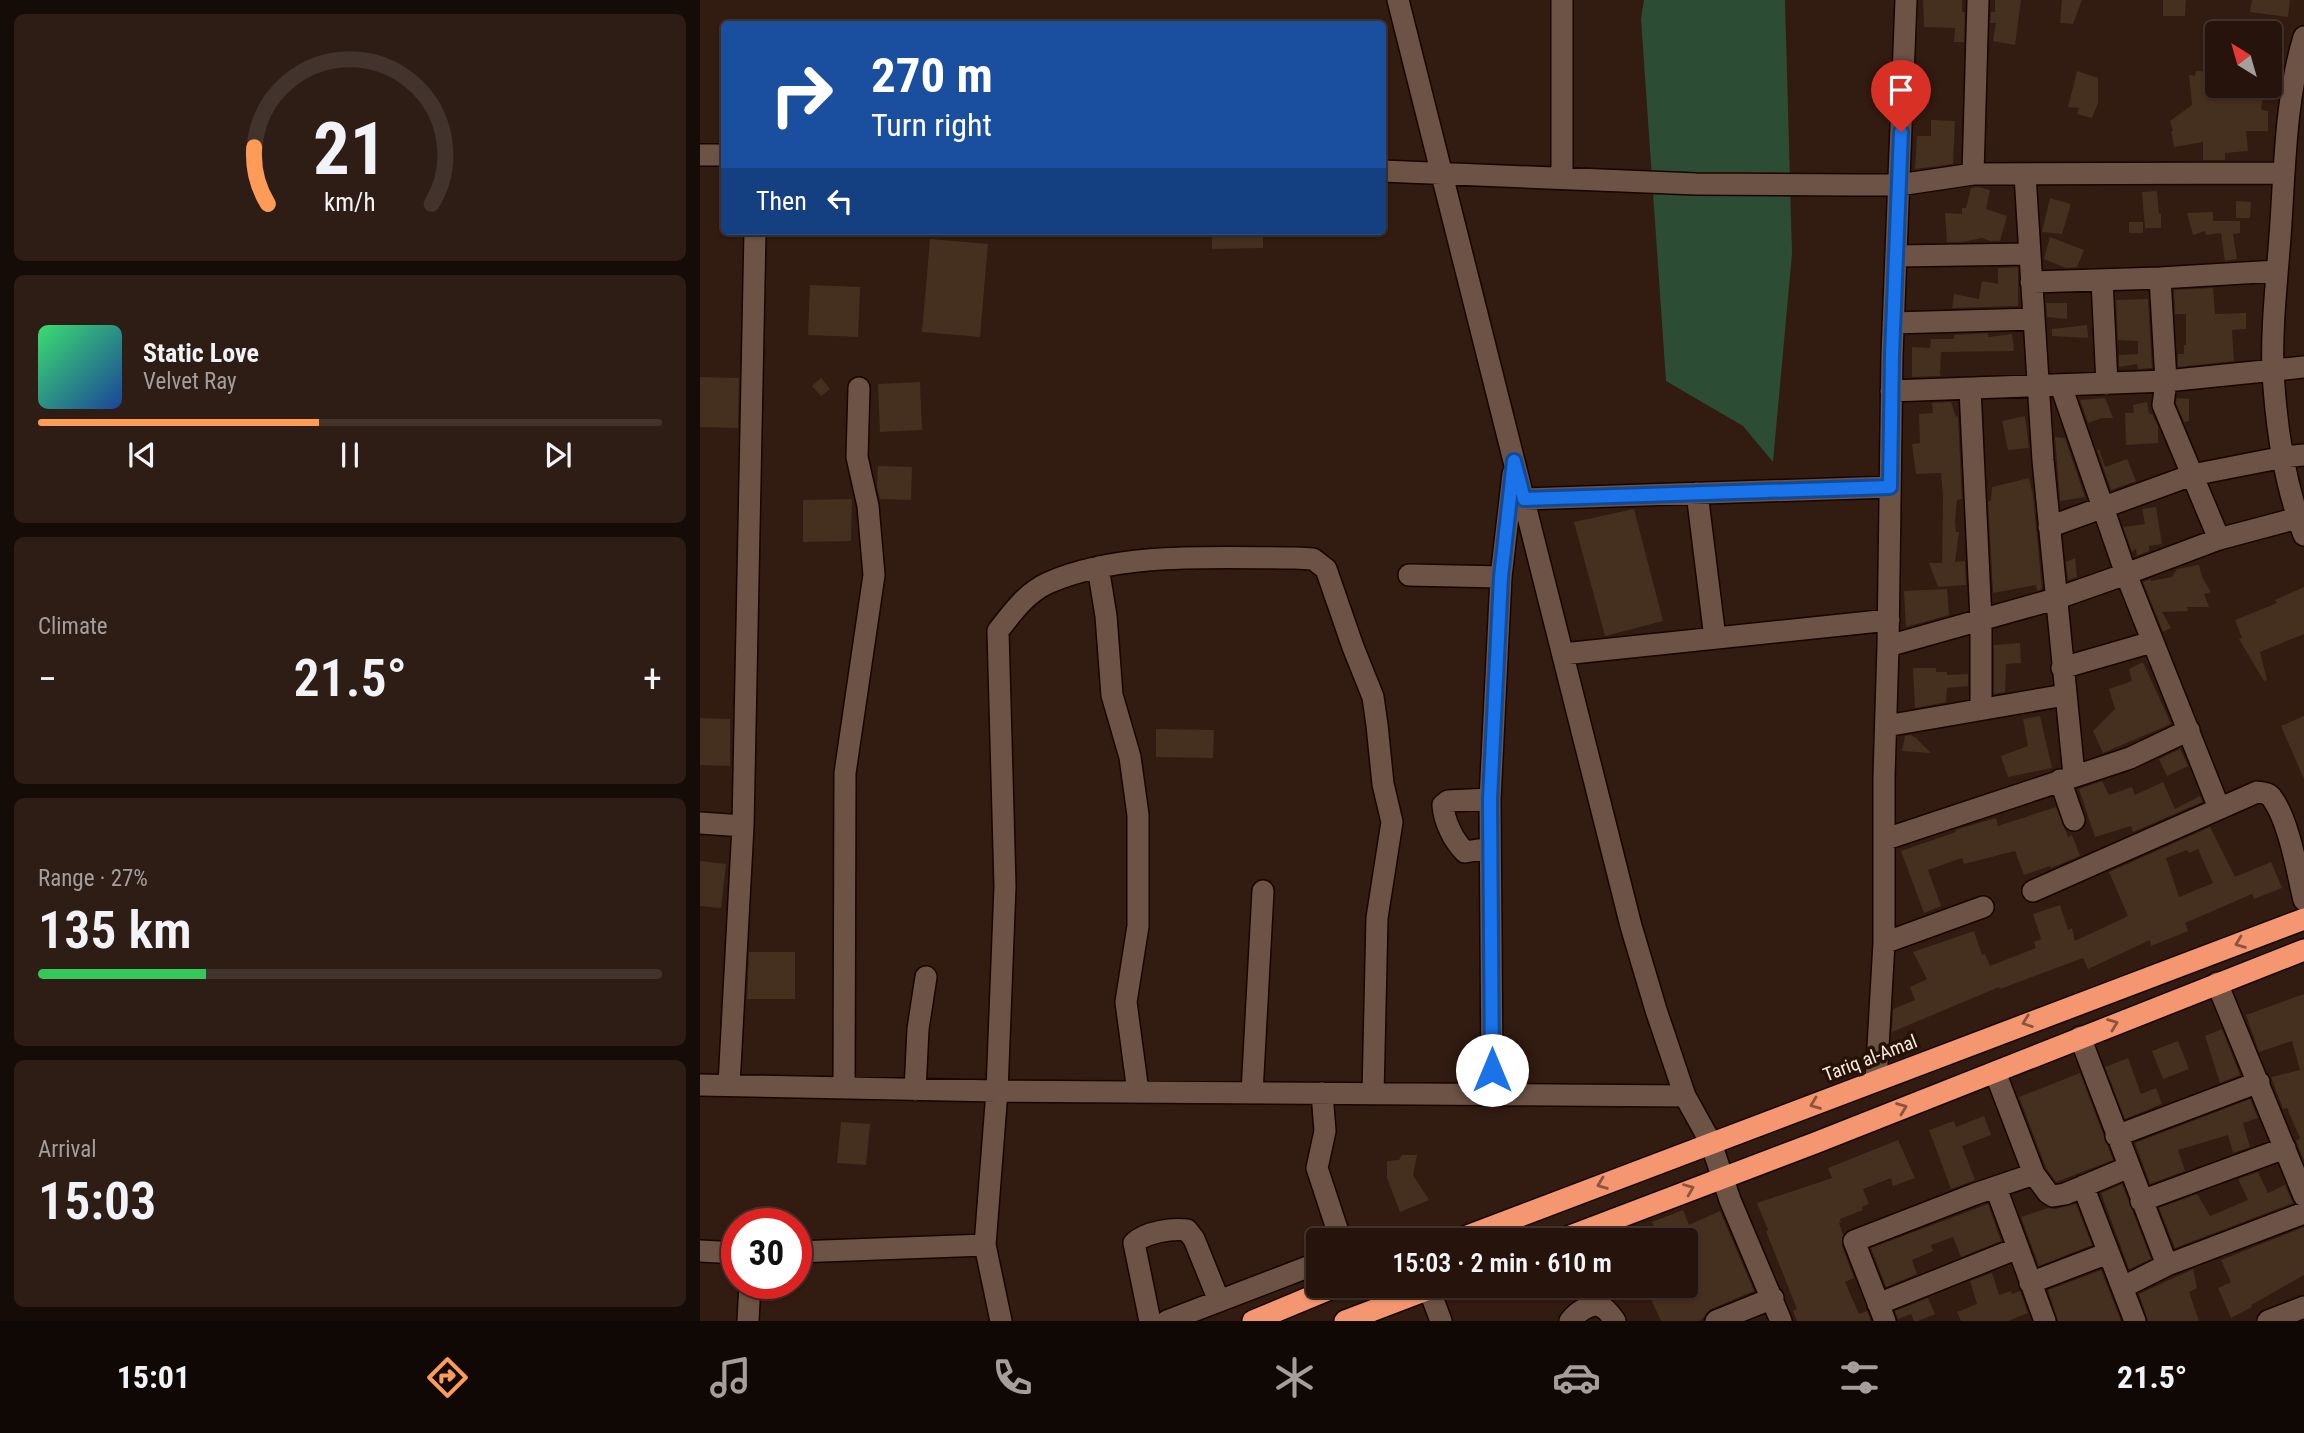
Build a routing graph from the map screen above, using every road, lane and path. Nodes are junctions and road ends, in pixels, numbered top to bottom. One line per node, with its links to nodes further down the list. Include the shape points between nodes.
1 (1398, 0): 9 (street)
2 (1562, 0): 13 (street)
3 (1906, 0): 14 (street)
4 (1978, 0): 11 (street)
5 (2303, 44): 10 (street)
6 (700, 155): 7 (street)
7 (721, 155)
8 (1386, 171): 9 (street)
9 (1442, 172): 13 (street); 34 (street)
10 (2282, 173): 12 (street); 18 (street)
11 (1973, 174): 12 (street); 14 (street)
12 (2025, 175): 16 (street)
13 (1562, 178): 14 (street)
14 (1899, 185): 17 (street)
15 (755, 235): 64 (street)
16 (2029, 254): 17 (street); 21 (street)
17 (1896, 256): 23 (street)
18 (2277, 271): 19 (street); 25 (street)
19 (2160, 278): 20 (street); 26 (street)
20 (2102, 280): 21 (street); 27 (street)
21 (2031, 282): 22 (street)
22 (2034, 318): 23 (street); 29 (street)
23 (1893, 323): 32 (street)
24 (2304, 367): 25 (street)
25 (2273, 372): 26 (street); 33 (street)
26 (2166, 382): 27 (street); 35 (street, via 2164,410)
27 (2107, 384): 28 (street)
28 (2061, 386): 29 (street); 39 (street)
29 (2038, 387): 31 (street); 40 (street)
30 (859, 388): 82 (street, via 857,457 868,506 874,575 845,773)
31 (1970, 389): 32 (street); 49 (street)
32 (1891, 391): 36 (street)
33 (2294, 456): 35 (street); 41 (street)
34 (1514, 461): 38 (street); 46 (street)
35 (2192, 475): 39 (street); 42 (street)
36 (1890, 487): 37 (street); 48 (street)
37 (1697, 494): 38 (street); 50 (street)
38 (1524, 499): 53 (street)
39 (2104, 508): 40 (street); 44 (street)
40 (2049, 527): 47 (street)
41 (2301, 527): 42 (street)
42 (2219, 539): 44 (street)
43 (1098, 567): 84 (street, via 1046,584 1020,603 998,631 1005,886); 85 (street, via 1112,695 1130,757 1138,814 1138,926 1126,1002); 88 (street, via 1171,559 1295,558 1313,559 1326,569 1373,697 1392,822 1377,918)
44 (2126, 574): 47 (street); 51 (street)
45 (1409, 575): 46 (street)
46 (1501, 577): 60 (street)
47 (2055, 599): 49 (street); 54 (street)
48 (1889, 620): 50 (street); 52 (street)
49 (1981, 620): 52 (street); 56 (street)
50 (1715, 638): 53 (street)
51 (2152, 642): 54 (street); 58 (street)
52 (1888, 646): 57 (street)
53 (1563, 654): 90 (street, via 1631,926)
54 (2062, 668): 55 (street)
55 (2065, 695): 56 (street); 59 (street)
56 (1981, 709): 57 (street)
57 (1886, 726): 65 (street)
58 (2189, 730): 59 (street, via 2130,758); 61 (street)
59 (2067, 777): 62 (street); 65 (street)
60 (1490, 799): 66 (street); 66 (street, via 1443,805 1444,816 1465,852)
61 (2219, 808): 68 (street); 69 (street, via 2258,792 2272,798)
62 (2074, 820)
63 (700, 823): 64 (street)
64 (744, 826): 81 (street)
65 (1886, 839): 72 (street)
66 (1490, 849): 89 (street)
67 (1263, 891): 86 (street)
68 (2032, 891)
69 (2304, 900)
70 (1983, 907): 72 (street)
71 (2304, 919): 78 (highway, Tariq al-Amal, one-way to 78)
72 (1884, 943): 78 (street)
73 (2304, 950): 75 (highway)
74 (926, 976): 83 (street)
75 (2217, 983): 76 (highway, one-way to 75); 79 (street)
76 (2080, 1037): 77 (highway); 91 (street)
77 (1995, 1072): 95 (street); 96 (highway, one-way to 77)
78 (1876, 1080): 92 (highway, Tariq al-Amal, one-way to 92)
79 (2259, 1082): 91 (street); 93 (street)
80 (700, 1084): 81 (street)
81 (729, 1085): 82 (street)
82 (844, 1088): 83 (street)
83 (915, 1090): 84 (street)
84 (996, 1091): 85 (street); 105 (street)
85 (1138, 1093): 86 (street)
86 (1252, 1093): 87 (street)
87 (1322, 1093): 88 (street); 102 (street, via 1325,1131 1317,1168)
88 (1373, 1094): 89 (street)
89 (1490, 1094): 90 (street)
90 (1685, 1096): 92 (street)
91 (2116, 1136): 94 (street)
92 (1711, 1143): 96 (street); 103 (highway, Tariq al-Amal, one-way to 103)
93 (2285, 1148): 99 (street); 100 (street)
94 (2129, 1167): 97 (street); 100 (street)
95 (2034, 1174): 97 (street, via 2053,1196); 98 (street)
96 (1722, 1176): 104 (highway, one-way to 96); 118 (street)
97 (2083, 1186): 110 (street)
98 (1996, 1188): 106 (street); 122 (street, via 1854,1241)
99 (2304, 1196)
100 (2141, 1201): 111 (street)
101 (2304, 1213): 111 (street)
102 (1337, 1228)
103 (1488, 1228)
104 (1590, 1228)
105 (985, 1245): 108 (street); 125 (street)
106 (2018, 1248): 113 (street); 122 (street)
107 (700, 1251): 109 (street)
108 (812, 1251)
109 (721, 1252)
110 (2108, 1253): 113 (street); 114 (street)
111 (2167, 1265): 114 (street)
112 (1306, 1268): 120 (street)
113 (2030, 1283): 123 (street)
114 (2123, 1287): 135 (street)
115 (1308, 1298): 128 (highway)
116 (1406, 1298): 129 (highway)
117 (1435, 1298): 130 (street)
118 (1773, 1298): 133 (street); 134 (street)
119 (749, 1299): 124 (street)
120 (1219, 1301): 126 (street, via 1187,1230 1140,1237 1134,1251); 127 (street)
121 (2304, 1307): 136 (street)
122 (1882, 1313)
123 (2037, 1319)
124 (748, 1321)
125 (1001, 1321)
126 (1150, 1321)
127 (1167, 1321)
128 (1253, 1321)
129 (1345, 1321)
130 (1441, 1321)
131 (1570, 1321): 132 (street, via 1593,1305 1603,1307)
132 (1615, 1321)
133 (1716, 1321)
134 (1782, 1321)
135 (2136, 1321)
136 (2267, 1321)

